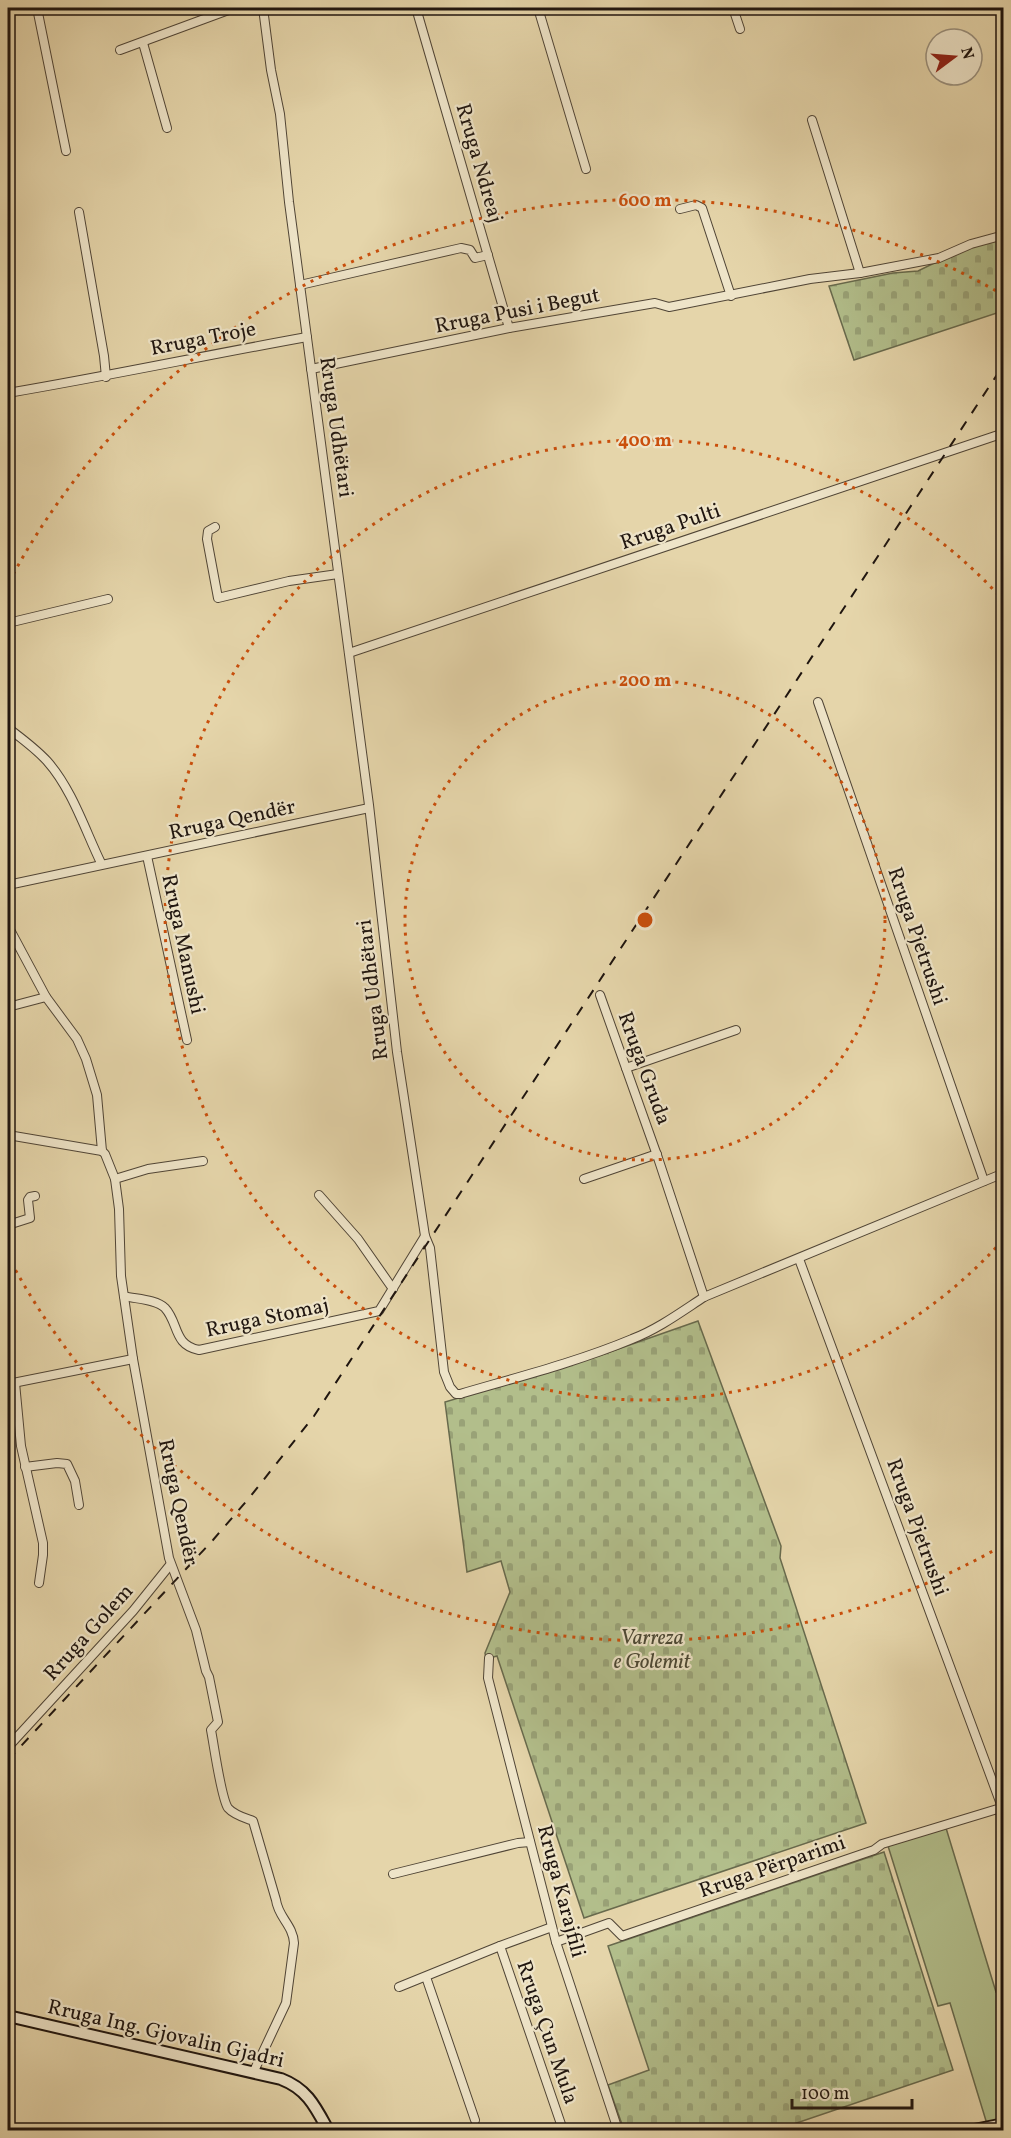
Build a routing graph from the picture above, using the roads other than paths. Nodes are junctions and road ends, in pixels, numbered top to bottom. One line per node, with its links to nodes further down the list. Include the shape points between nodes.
1 (37, 8): 12 (street)
2 (234, 8): 8 (street)
3 (263, 8): 19 (street, Rruga Udhëtari)
4 (416, 8): 17 (street, Rruga Ndreaj)
5 (538, 8): 13 (street)
6 (733, 8): 7 (street)
7 (740, 29)
8 (143, 43): 9 (street); 11 (street)
9 (120, 50)
10 (812, 120): 18 (street)
11 (167, 128)
12 (66, 151)
13 (586, 169)
14 (680, 209): 20 (street, via 696,205 702,208)
15 (79, 212): 24 (street)
16 (1004, 234): 18 (street, Rruga Pusi i Begut, via 942,258)
17 (488, 255): 19 (street, via 475,258 470,250 461,248); 21 (street, Rruga Ndreaj)
18 (860, 273): 20 (street, Rruga Pusi i Begut)
19 (300, 285): 22 (street, Rruga Udhëtari)
20 (731, 296): 21 (street, Rruga Pusi i Begut, via 669,308 654,303)
21 (509, 328): 23 (street, Rruga Pusi i Begut)
22 (307, 337): 23 (street, Rruga Udhëtari); 24 (street, Rruga Troje)
23 (311, 369): 28 (street, Rruga Udhëtari)
24 (106, 376): 25 (street, Rruga Troje)
25 (8, 393)
26 (1004, 433): 31 (street, Rruga Pulti)
27 (215, 527): 28 (street, via 208,531 207,539 218,598)
28 (338, 574): 31 (street, Rruga Udhëtari)
29 (108, 599): 30 (street)
30 (8, 623)
31 (349, 653): 34 (street, Rruga Udhëtari)
32 (818, 702): 52 (street, Rruga Pjetrushi)
33 (8, 728): 36 (street, via 47,760)
34 (369, 808): 35 (street, Rruga Qendër); 56 (street, Rruga Udhëtari, via 397,1052)
35 (147, 856): 36 (street, Rruga Qendër); 43 (street, Rruga Manushi)
36 (101, 863): 37 (street, Rruga Qendër)
37 (8, 885)
38 (8, 926): 40 (street, Rruga Qendër)
39 (600, 995): 44 (street, Rruga Gruda)
40 (46, 997): 41 (street); 46 (street, Rruga Qendër, via 77,1039 86,1059 97,1095)
41 (8, 1007)
42 (736, 1030): 44 (street)
43 (187, 1040)
44 (626, 1068): 47 (street, Rruga Gruda)
45 (8, 1135): 46 (street)
46 (102, 1151): 50 (street, Rruga Qendër)
47 (657, 1154): 51 (street, Rruga Gruda); 60 (street, Rruga Gruda)
48 (203, 1161): 50 (street, via 148,1169)
49 (1004, 1173): 52 (street)
50 (115, 1179): 59 (street, Rruga Qendër)
51 (584, 1179)
52 (984, 1181): 57 (street)
53 (319, 1195): 58 (street, via 358,1239)
54 (35, 1196): 55 (street, via 28,1200 30,1218)
55 (8, 1224)
56 (425, 1236): 58 (street, Rruga Stomaj); 60 (street, Rruga Udhëtari, via 444,1372 450,1387 461,1396 634,1339)
57 (799, 1259): 60 (street); 69 (street, Rruga Pjetrushi)
58 (393, 1289): 59 (street, Rruga Stomaj, via 380,1311 199,1350 181,1341 165,1308)
59 (124, 1296): 61 (street, Rruga Qendër)
60 (704, 1297)
61 (133, 1359): 62 (street); 65 (street, Rruga Qendër)
62 (11, 1384): 63 (street)
63 (25, 1467): 64 (street, via 67,1464); 66 (street, via 43,1543)
64 (79, 1505)
65 (170, 1565): 68 (street, Rruga Golem); 78 (street, Rruga Qendër, via 194,1622 209,1677 219,1722 211,1730 227,1806 253,1821 277,1910 294,1935 286,2003)
66 (39, 1583)
67 (489, 1658): 70 (street, Rruga Karajfili, via 488,1678)
68 (8, 1748)
69 (1003, 1807): 73 (street, Rruga Përparimi, via 882,1844 622,1936 609,1923)
70 (530, 1842): 71 (street); 72 (street, Rruga Karajfili)
71 (393, 1874)
72 (552, 1927): 73 (street, Rruga Karajfili); 74 (street, Rruga Çun Mula)
73 (556, 1942): 83 (street, Rruga Karajfili)
74 (500, 1946): 75 (street, Rruga Çun Mula); 82 (street, Rruga Çun Mula)
75 (426, 1977): 76 (street, Rruga Çun Mula); 79 (street)
76 (399, 1987)
77 (8, 2016): 78 (main road, Rruga Ing. Gjovalin Gjadri)
78 (254, 2071): 81 (main road, Rruga Ing. Gjovalin Gjadri, via 294,2084 303,2091)
79 (475, 2120)
80 (1004, 2124): 84 (main road)
81 (328, 2130)
82 (563, 2130)
83 (618, 2130)
84 (974, 2130)

